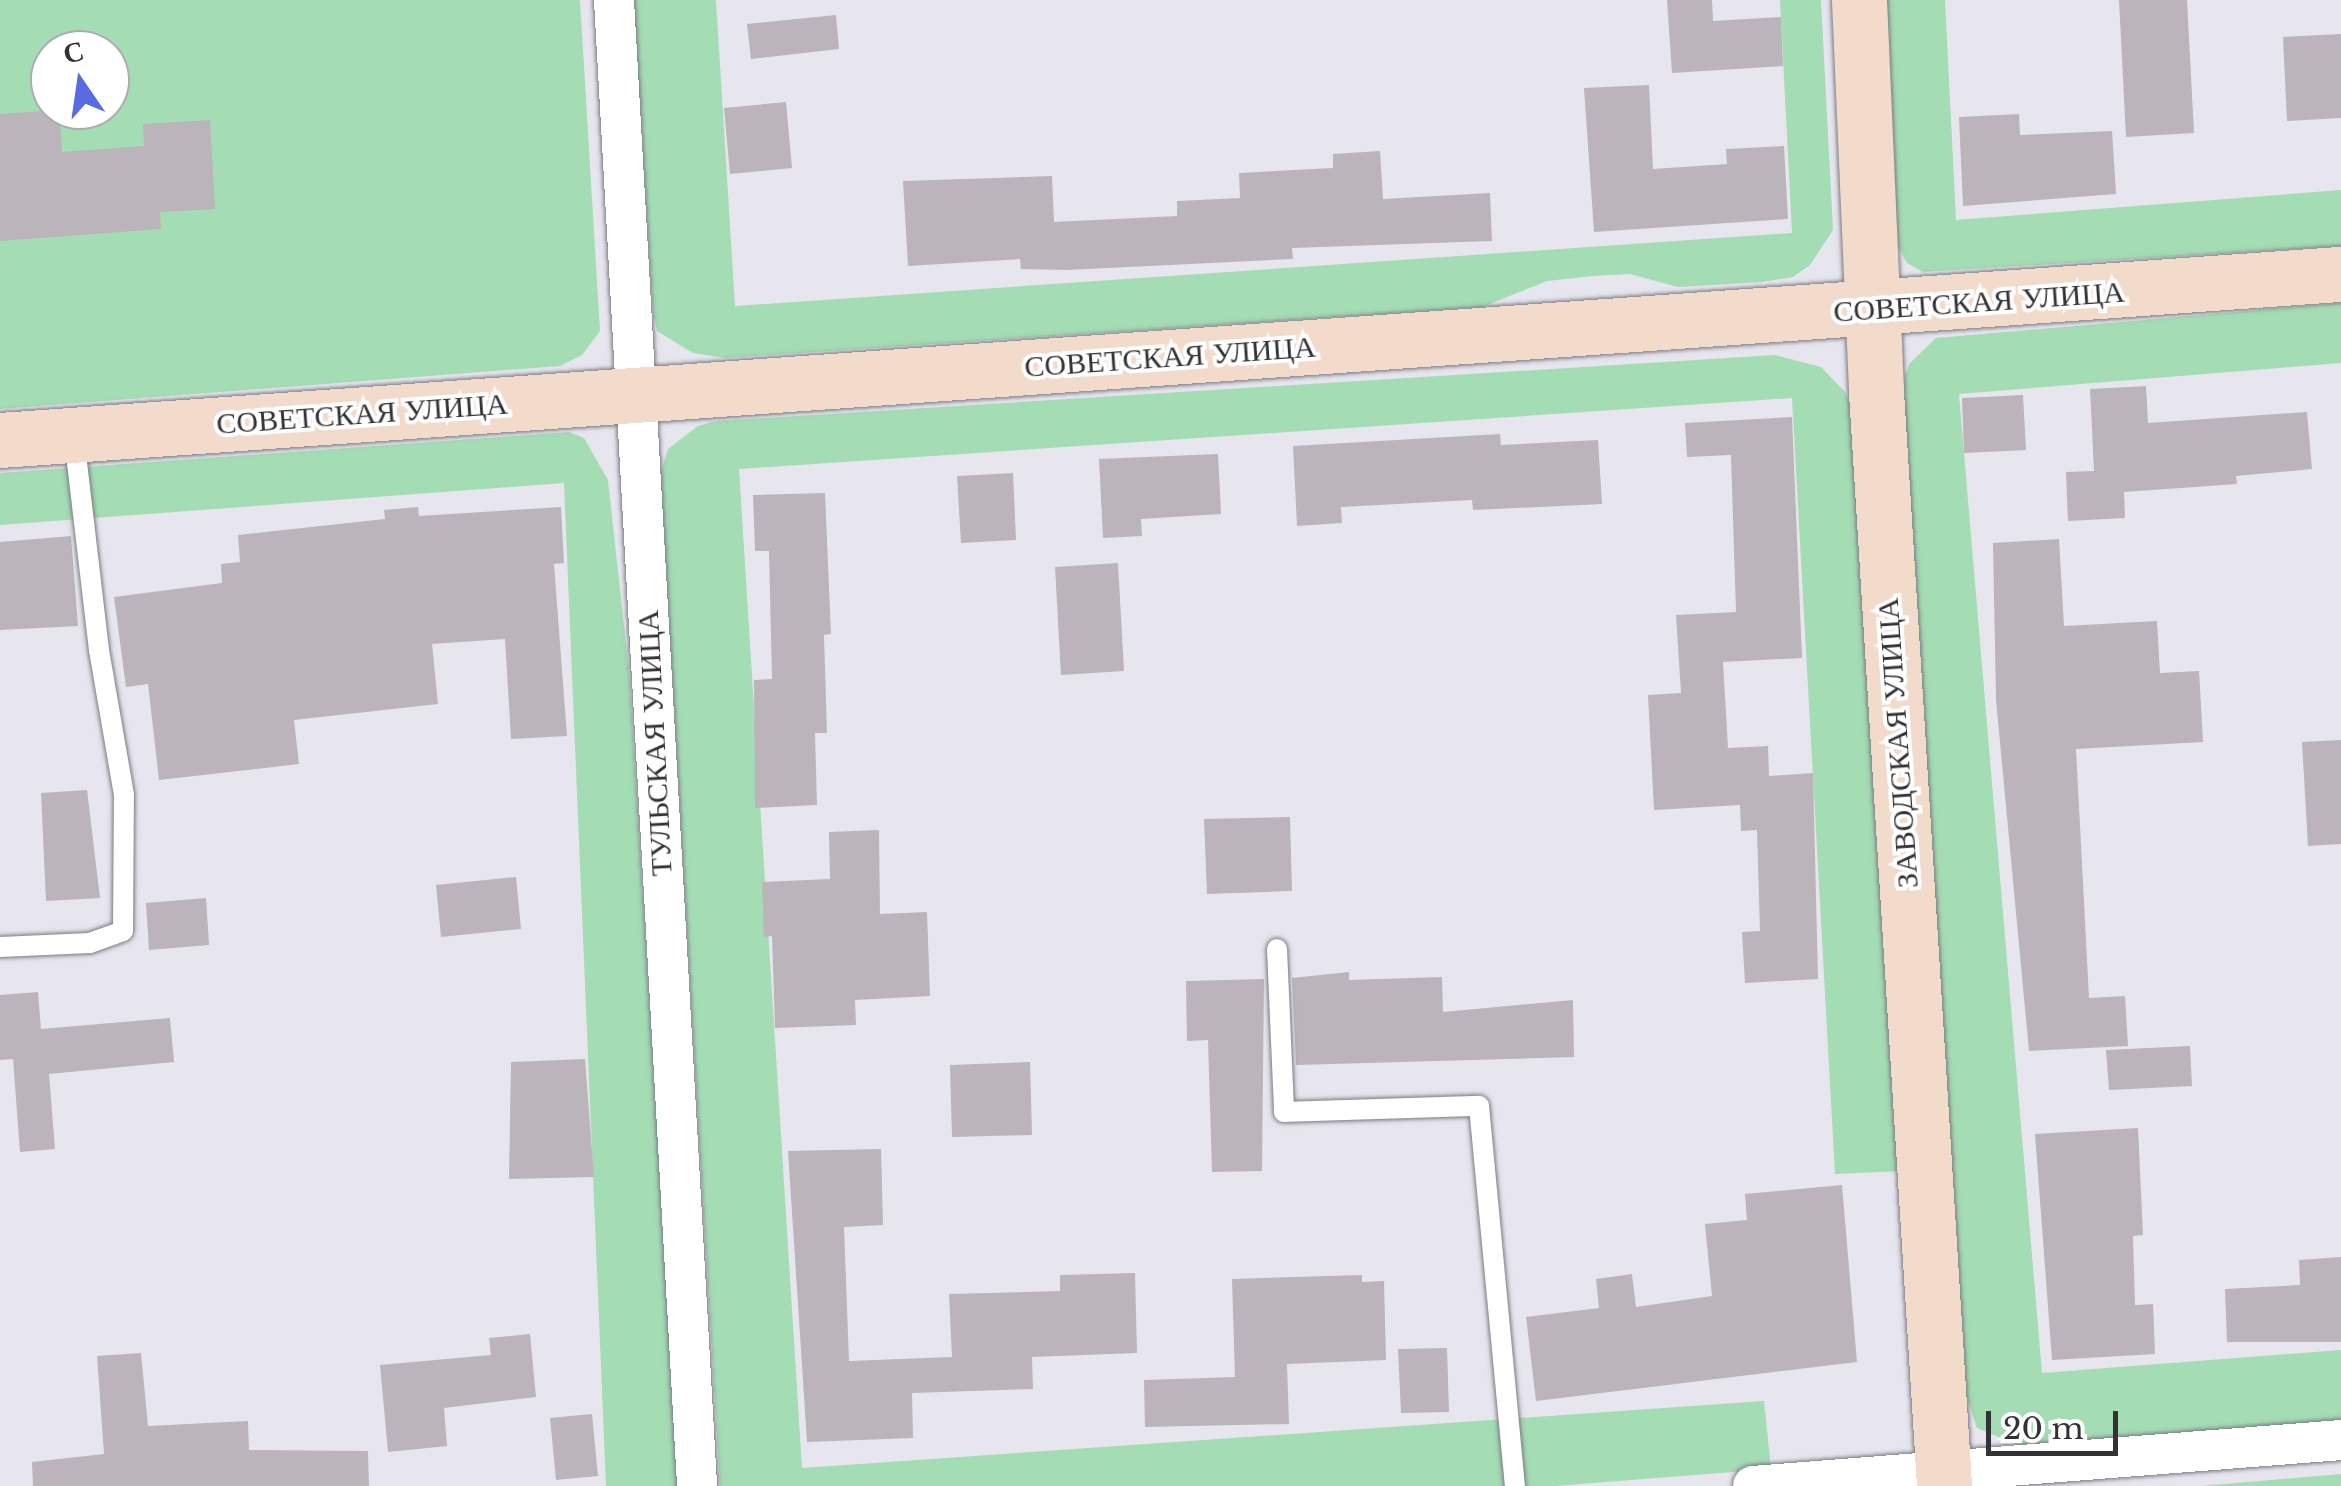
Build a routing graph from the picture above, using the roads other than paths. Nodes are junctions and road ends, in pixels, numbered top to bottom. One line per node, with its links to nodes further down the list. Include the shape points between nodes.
1 (614, 0): 5 (street, ТУЛЬСКАЯ УЛИЦА)
2 (1859, 0): 4 (street, ЗАВОДСКАЯ УЛИЦА)
3 (2341, 274): 4 (street, СОВЕТСКАЯ УЛИЦА)
4 (1874, 310): 5 (street, СОВЕТСКАЯ УЛИЦА); 11 (street, ЗАВОДСКАЯ УЛИЦА)
5 (636, 394): 6 (street, СОВЕТСКАЯ УЛИЦА); 12 (street, ТУЛЬСКАЯ УЛИЦА)
6 (74, 434): 7 (street, СОВЕТСКАЯ УЛИЦА); 8 (lane, via 124,795 123,931 90,943)
7 (0, 440)
8 (0, 947)
9 (1277, 949): 13 (lane, via 1284,1112 1479,1106)
10 (2341, 1440): 11 (street)
11 (1944, 1479): 14 (street)
12 (697, 1486)
13 (1515, 1486)
14 (1752, 1486)

